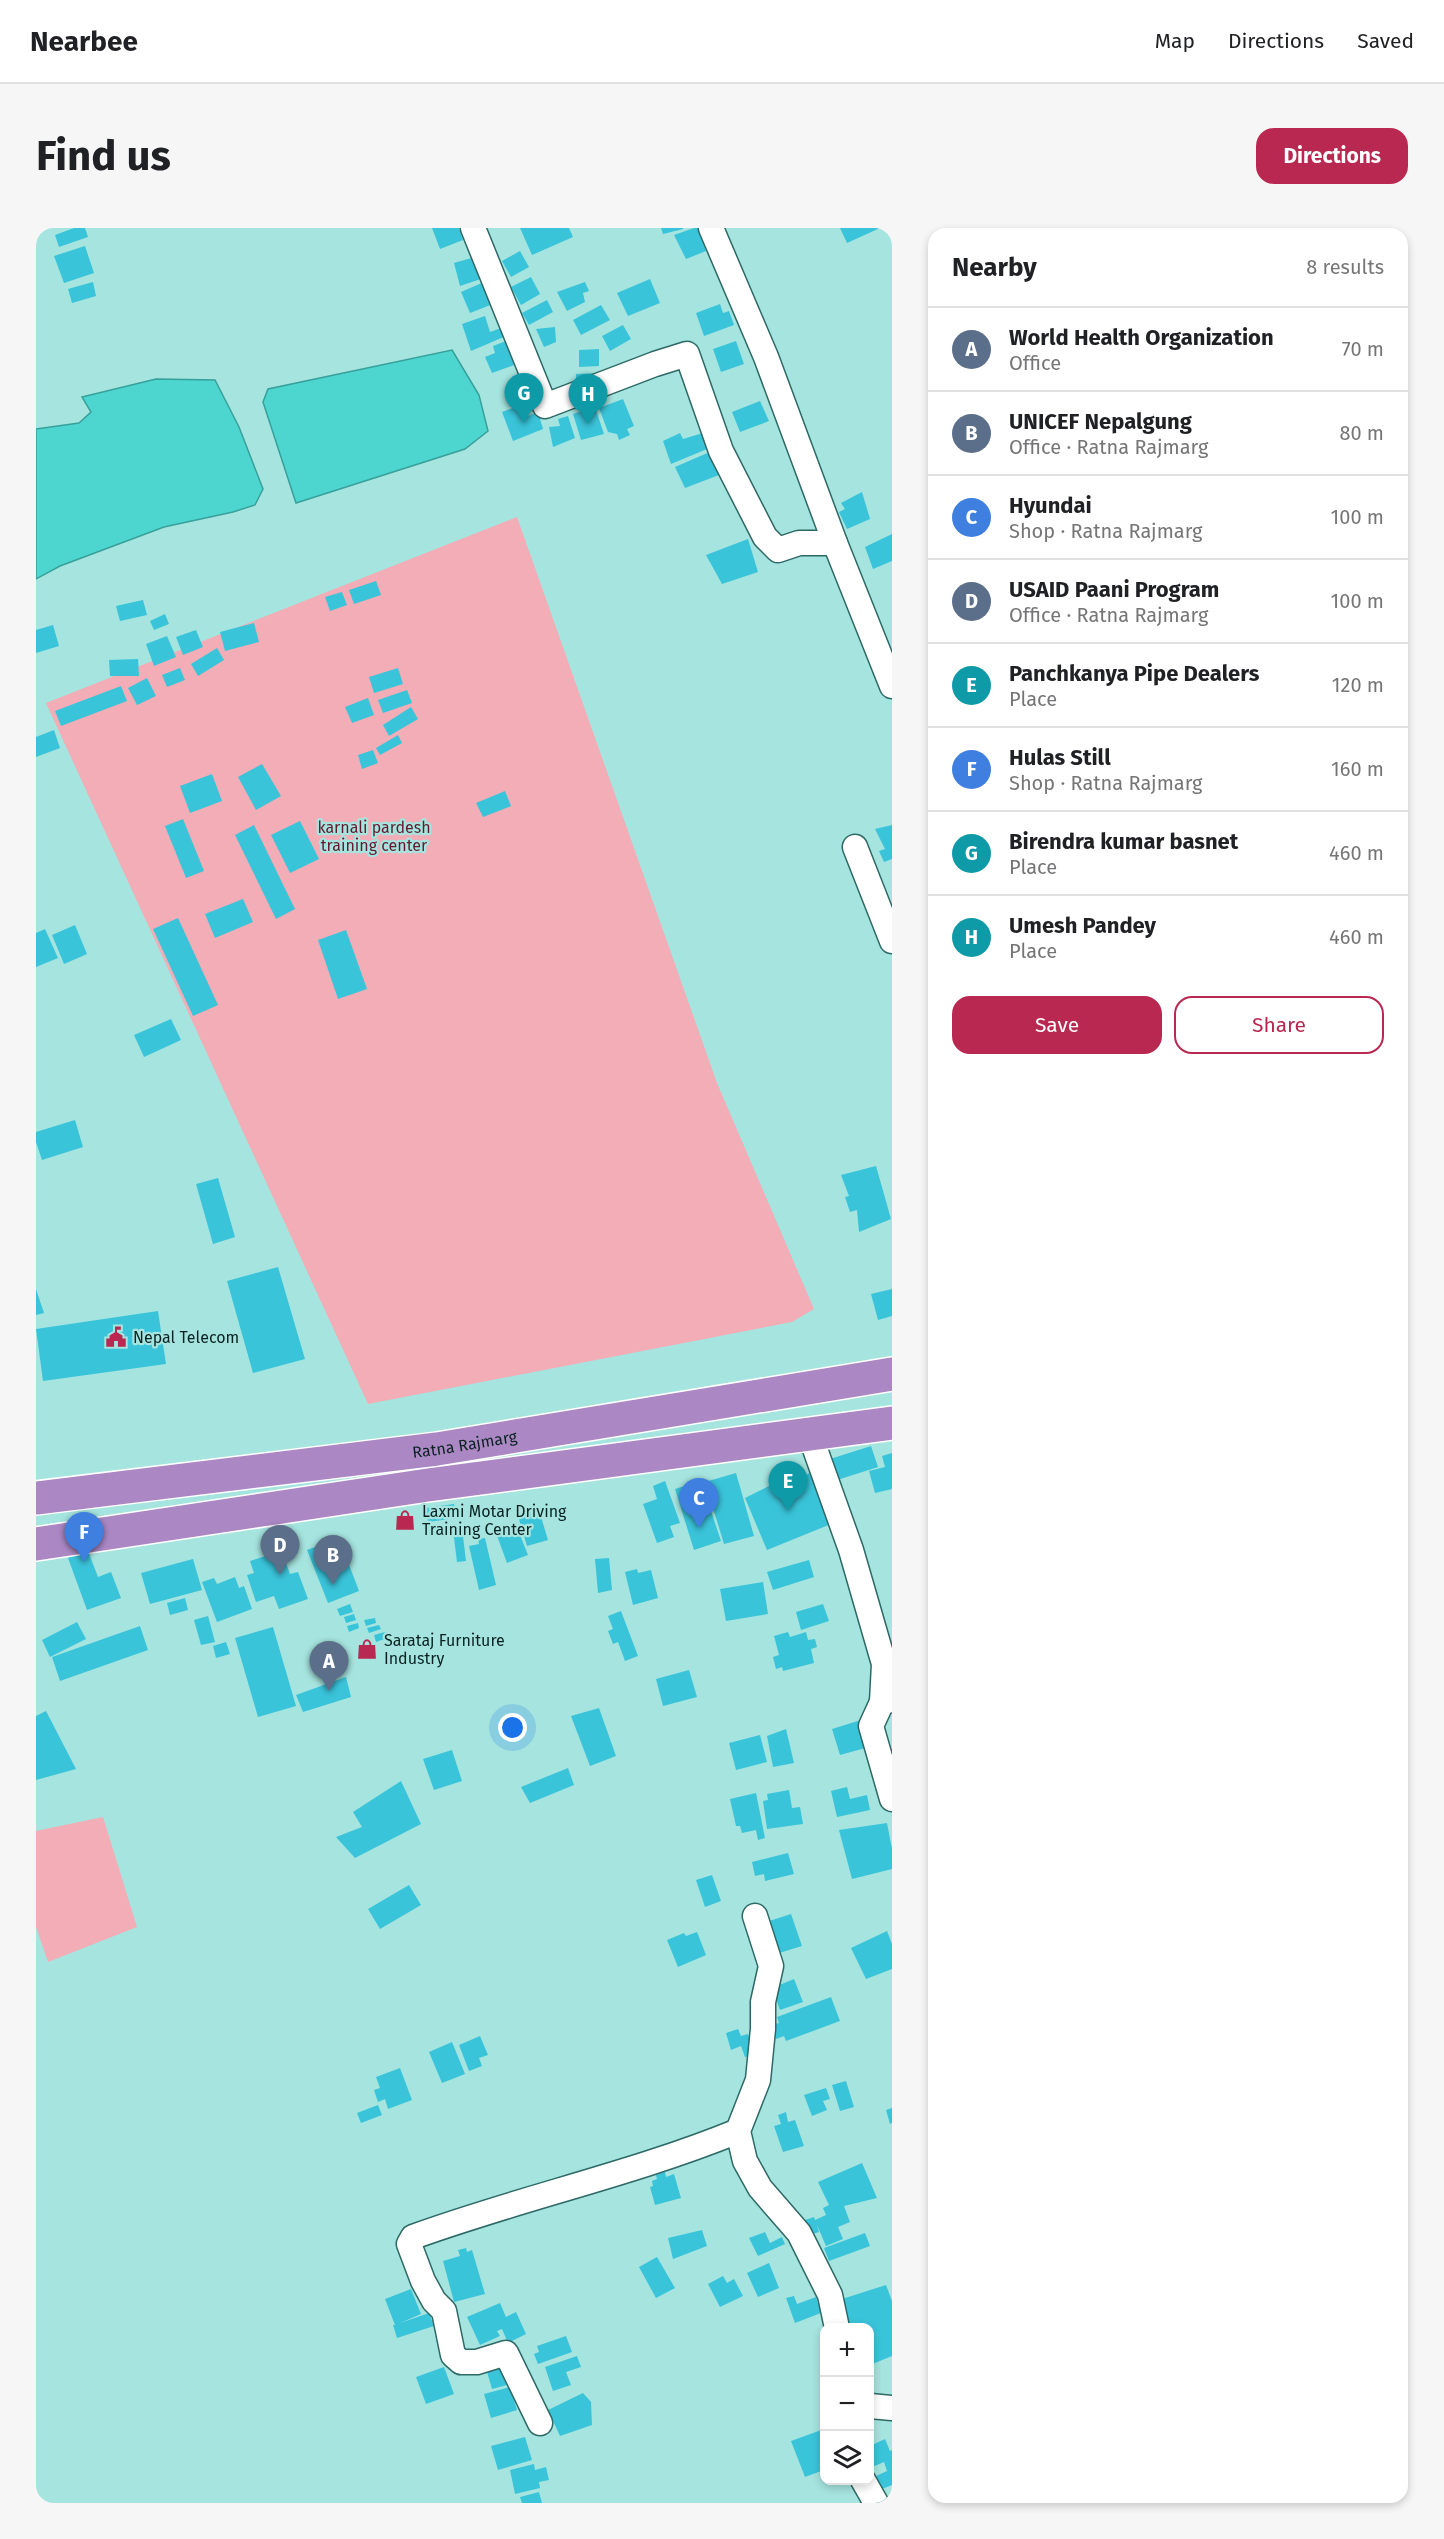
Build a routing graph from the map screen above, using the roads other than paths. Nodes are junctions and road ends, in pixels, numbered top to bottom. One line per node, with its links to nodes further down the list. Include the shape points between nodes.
1 (473, 228): 3 (street, via 545,406 687,354 721,451 765,537 778,550 799,543)
2 (711, 228): 3 (street, via 766,357)
3 (835, 543): 4 (street)
4 (892, 686)
5 (855, 847): 6 (street)
6 (892, 942)
7 (892, 1374): 10 (highway, Ratna Rajmarg, via 437,1449)
8 (892, 1423): 9 (highway)
9 (810, 1435): 11 (highway, via 428,1485); 12 (street, via 851,1550 884,1664)
10 (36, 1498)
11 (36, 1544)
12 (887, 1701): 13 (street, via 871,1726)
13 (892, 1799)
14 (754, 1917): 15 (street, via 771,1966 763,2002 758,2080)
15 (738, 2131): 16 (street, via 744,2161 760,2188 799,2233 830,2295); 19 (street, via 413,2236 409,2244 423,2281 444,2311 453,2355 461,2362 477,2362 506,2353)
16 (836, 2323)
17 (874, 2406): 18 (street)
18 (892, 2408)
19 (540, 2424)
20 (865, 2485): 21 (street)
21 (876, 2503)

